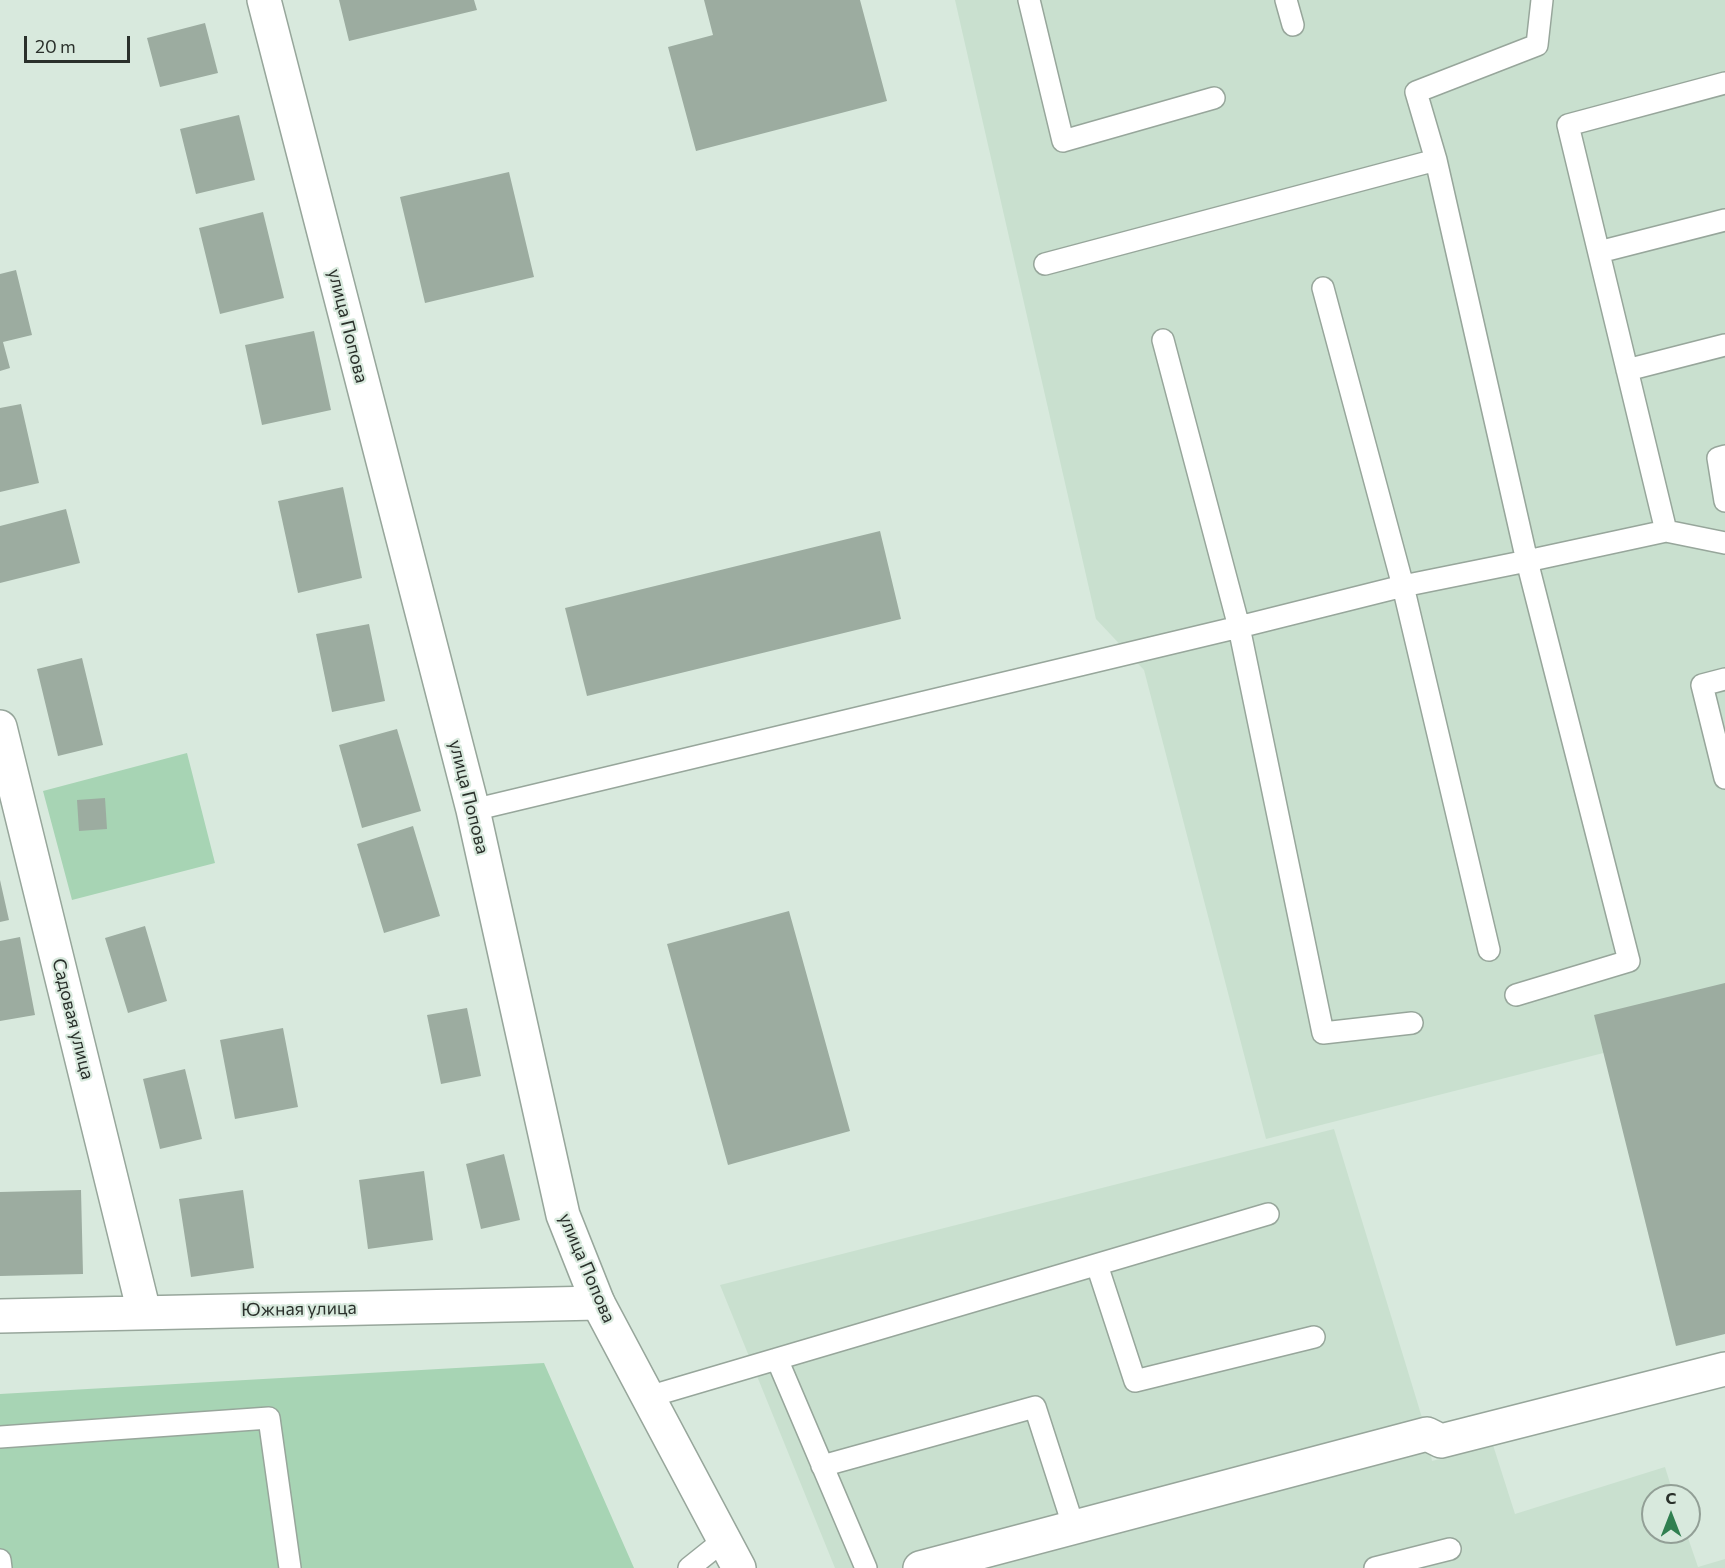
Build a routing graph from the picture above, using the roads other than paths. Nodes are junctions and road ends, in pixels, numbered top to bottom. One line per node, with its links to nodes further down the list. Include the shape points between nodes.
1 (264, 0): 26 (street, улица Попова)
2 (1029, 0): 7 (lane, via 1063,141)
3 (1286, 0): 5 (lane)
4 (1542, 0): 8 (lane, via 1537,45 1416,92)
5 (1293, 25)
6 (1725, 83): 10 (lane, via 1568,125)
7 (1214, 98)
8 (1436, 160): 11 (lane); 20 (lane)
9 (1725, 220): 10 (lane)
10 (1599, 252): 15 (lane)
11 (1045, 264)
12 (1323, 288): 21 (lane)
13 (1163, 340): 22 (lane)
14 (1725, 345): 15 (lane)
15 (1627, 370): 18 (lane)
16 (1725, 456): 17 (lane, via 1718,458)
17 (1725, 501)
18 (1666, 531): 19 (lane); 20 (lane)
19 (1725, 543)
20 (1527, 561): 21 (lane); 29 (lane, via 1629,961)
21 (1403, 586): 22 (lane); 28 (lane)
22 (1239, 627): 26 (lane); 30 (lane, via 1323,1033)
23 (1725, 679): 25 (lane, via 1702,685)
24 (0, 728): 27 (street, Садовая улица)
25 (1725, 778)
26 (473, 810): 33 (street, улица Попова, via 563,1215)
27 (13, 824): 34 (street, Садовая улица)
28 (1489, 950)
29 (1516, 995)
30 (1412, 1023)
31 (1268, 1214): 32 (lane)
32 (1096, 1265): 36 (lane, via 1135,1381); 37 (lane)
33 (598, 1303): 34 (street, Южная улица); 39 (street, улица Попова)
34 (144, 1312): 35 (street, Южная улица)
35 (0, 1316)
36 (1314, 1337)
37 (777, 1359): 39 (lane); 41 (lane)
38 (1725, 1369): 42 (street, via 1441,1441 1427,1434)
39 (648, 1397): 44 (street, улица Попова)
40 (0, 1437): 47 (lane, via 269,1418)
41 (822, 1466): 42 (lane, via 1035,1407); 49 (lane)
42 (1074, 1528): 50 (street)
43 (1450, 1549): 51 (lane)
44 (731, 1554): 48 (lane)
45 (0, 1560): 46 (lane)
46 (1, 1568)
47 (290, 1568)
48 (689, 1568)
49 (866, 1568)
50 (920, 1568)
51 (1375, 1568)

